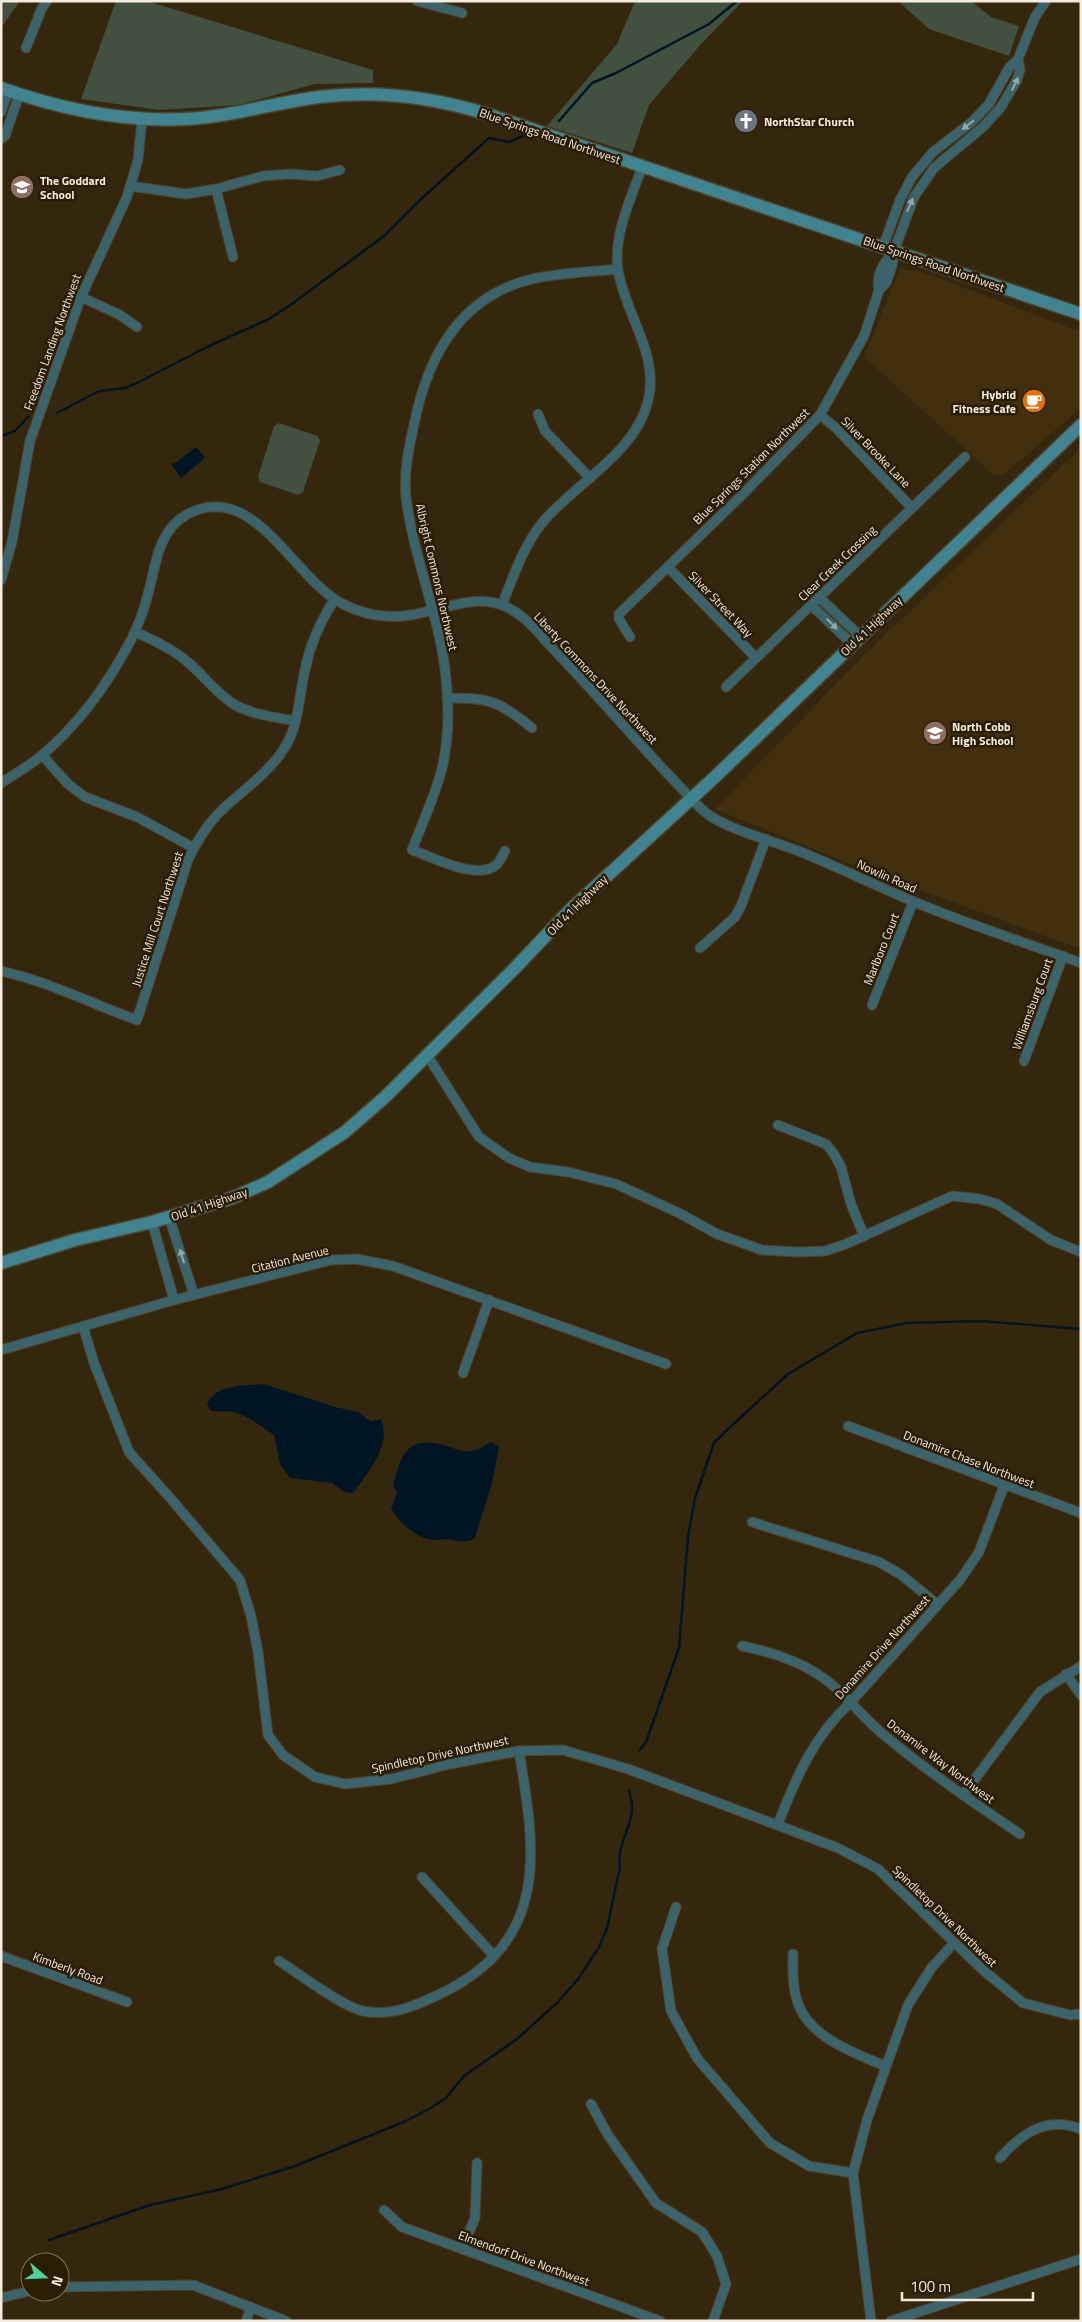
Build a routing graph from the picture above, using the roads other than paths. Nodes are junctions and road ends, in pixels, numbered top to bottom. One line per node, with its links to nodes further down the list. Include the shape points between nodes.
1 (47, 1): 5 (street)
2 (416, 1): 4 (street)
3 (1046, 1): 14 (street, Blue Springs Station Northwest, via 1035,17 1018,60 1009,68 996,95 983,112 933,152 912,178 900,200)
4 (462, 13)
5 (26, 48)
6 (9, 91): 7 (street); 8 (main road, Blue Springs Road Northwest, via 61,108); 9 (street)
7 (1, 112)
8 (142, 119): 10 (main road, Blue Springs Road Northwest, via 219,116 338,95 399,96 463,107); 12 (street, Freedom Landing Northwest, via 138,160)
9 (1, 139)
10 (642, 167): 14 (main road, Blue Springs Road Northwest); 16 (street, via 622,228)
11 (340, 170): 13 (street, via 317,176 263,176)
12 (130, 186): 13 (street, via 172,194); 17 (street, Freedom Landing Northwest)
13 (216, 189): 15 (street)
14 (888, 249): 18 (main road, Blue Springs Road Northwest); 21 (street, Blue Springs Station Northwest, via 889,275 886,283 879,290 859,348)
15 (233, 257)
16 (618, 269): 24 (street, via 648,358 651,386 637,428); 32 (street, Albright Commons Northwest, via 538,278 504,289 465,316 434,358 420,398 405,480 408,512)
17 (81, 298): 19 (street, via 120,315); 27 (street, Freedom Landing Northwest, via 30,441 12,542)
18 (1081, 314)
19 (137, 327)
20 (538, 414): 24 (street, via 545,431)
21 (820, 415): 25 (street, Silver Brooke Lane); 26 (street, Blue Springs Station Northwest)
22 (1081, 425): 35 (main road, Old 41 Highway)
23 (965, 457): 25 (street, Clear Creek Crossing)
24 (590, 478): 30 (street, via 536,532)
25 (912, 508): 28 (street, Clear Creek Crossing)
26 (668, 567): 34 (street, Blue Springs Station Northwest, via 619,614); 36 (street, Silver Street Way)
27 (1, 580)
28 (819, 597): 31 (street, Clear Creek Crossing); 35 (street)
29 (334, 600): 32 (street, Liberty Commons Drive Northwest, via 377,616 408,616); 33 (street, Liberty Commons Drive Northwest, via 314,584 249,517 226,508 207,508 181,518 167,532); 39 (street, Justice Mill Court Northwest, via 313,640)
30 (502, 604): 32 (street, Liberty Commons Drive Northwest, via 472,601); 43 (street, Liberty Commons Drive Northwest, via 527,622)
31 (811, 605): 35 (street, one-way to 35); 36 (street, Clear Creek Crossing)
32 (432, 610): 38 (street, Albright Commons Northwest, via 444,661)
33 (135, 632): 39 (street, via 181,656 235,705); 41 (street, Liberty Commons Drive Northwest, via 111,673 77,719)
34 (630, 637)
35 (856, 640): 43 (main road, Old 41 Highway)
36 (756, 658): 37 (street, Clear Creek Crossing)
37 (726, 687)
38 (447, 698): 40 (street, via 480,698 496,703); 46 (street, Albright Commons Northwest, via 441,770 412,850 481,872 498,864)
39 (295, 721): 45 (street, Justice Mill Court Northwest, via 289,740 278,757 221,811)
40 (532, 728)
41 (42, 755): 42 (street, Liberty Commons Drive Northwest); 45 (street, via 68,784 85,797 137,817)
42 (1, 784)
43 (691, 799): 44 (street, Nowlin Road, via 716,820); 53 (main road, Old 41 Highway, via 571,909)
44 (766, 839): 47 (street, Nowlin Road); 48 (street, via 735,917)
45 (194, 848): 51 (street, Justice Mill Court Northwest, via 137,1020 41,982)
46 (505, 851)
47 (913, 902): 49 (street, Nowlin Road); 52 (street, Marlboro Court)
48 (700, 948)
49 (1063, 956): 50 (street, Nowlin Road); 54 (street, Williamsburg Court)
50 (1081, 963)
51 (1, 971)
52 (872, 1005)
53 (427, 1055): 56 (main road, Old 41 Highway, via 345,1132 268,1182 232,1198); 58 (street, via 479,1137 508,1158 530,1167 616,1184 717,1234 762,1250 825,1251)
54 (1024, 1061)
55 (778, 1125): 58 (street, via 826,1144 834,1154)
56 (169, 1217): 57 (main road, Old 41 Highway); 61 (street, one-way to 56)
57 (152, 1222): 60 (main road, Old 41 Highway, via 75,1240); 62 (street)
58 (864, 1236): 59 (street, via 952,1196 997,1204 1051,1240)
59 (1081, 1252)
60 (1, 1263)
61 (194, 1295): 62 (street, Citation Avenue); 63 (street, Citation Avenue, via 331,1260 356,1259 393,1266)
62 (174, 1300): 64 (street, Citation Avenue)
63 (489, 1300): 66 (street, Citation Avenue); 67 (street)
64 (83, 1326): 65 (street, Citation Avenue); 78 (street, Spindletop Drive Northwest, via 129,1452 240,1580 258,1652 268,1735 283,1755 315,1777 345,1784 391,1779)
65 (1, 1350)
66 (666, 1364)
67 (463, 1373)
68 (848, 1426): 69 (street, Donamire Chase Northwest)
69 (1004, 1486): 70 (street, Donamire Chase Northwest); 72 (street, Donamire Drive Northwest, via 979,1552 960,1580)
70 (1081, 1513)
71 (752, 1522): 72 (street, via 878,1562 900,1574)
72 (937, 1604): 77 (street, Donamire Drive Northwest)
73 (742, 1646): 77 (street, Donamire Way Northwest, via 771,1652 798,1663 837,1689)
74 (1081, 1666): 75 (street)
75 (1066, 1674): 76 (street); 79 (street, via 1040,1692)
76 (1081, 1695)
77 (850, 1703): 79 (street, Donamire Way Northwest, via 883,1734); 80 (street, Donamire Drive Northwest, via 834,1718 807,1756)
78 (519, 1751): 80 (street, Spindletop Drive Northwest, via 563,1750 628,1768); 87 (street, via 532,1843 527,1897 516,1928)
79 (964, 1795): 81 (street, Donamire Way Northwest)
80 (778, 1824): 84 (street, Spindletop Drive Northwest, via 838,1848 878,1869)
81 (1020, 1834)
82 (422, 1877): 87 (street)
83 (676, 1907): 96 (street, via 662,1949 671,2011 697,2058 770,2143 809,2166)
84 (954, 1943): 90 (street, Spindletop Drive Northwest, via 1023,2003 1070,2015); 91 (street, via 932,1967 908,2005)
85 (793, 1954): 91 (street, via 796,1998 807,2021 829,2040)
86 (1, 1956): 89 (street, Kimberly Road)
87 (494, 1956): 88 (street, via 476,1974 458,1985 417,2006 387,2014 362,2011)
88 (279, 1961)
89 (127, 2002)
90 (1081, 2014)
91 (885, 2066): 96 (street)
92 (591, 2104): 107 (street, via 608,2135 656,2203 702,2232 718,2256 726,2284)
93 (1081, 2129): 94 (street, via 1068,2124 1041,2126 1018,2138)
94 (1000, 2158)
95 (477, 2163): 98 (street, via 475,2218)
96 (853, 2173): 108 (street)
97 (384, 2210): 98 (street, Elmendorf Drive Northwest, via 402,2227)
98 (462, 2249): 106 (street, Elmendorf Drive Northwest)
99 (1081, 2259): 109 (street)
100 (70, 2287): 103 (street, via 193,2285)
101 (20, 2293): 102 (street)
102 (1, 2298)
103 (251, 2307): 104 (street); 105 (street)
104 (246, 2321)
105 (286, 2321)
106 (660, 2321)
107 (713, 2321)
108 (872, 2321)
109 (891, 2321)

